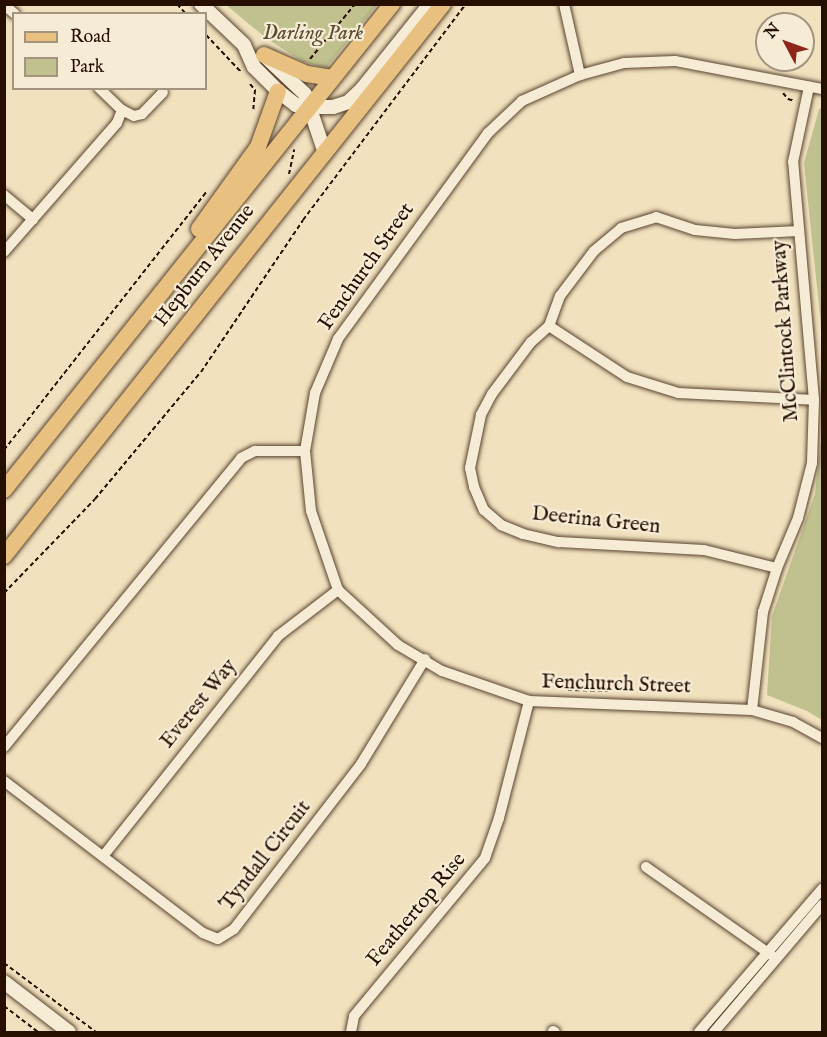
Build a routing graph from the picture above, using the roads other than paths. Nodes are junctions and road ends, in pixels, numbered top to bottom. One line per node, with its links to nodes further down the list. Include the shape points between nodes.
1 (201, 4): 6 (street)
2 (392, 4): 9 (main road, Hepburn Avenue)
3 (430, 4): 15 (street, via 348,102)
4 (443, 4): 17 (main road, Hepburn Avenue)
5 (564, 4): 8 (street)
6 (244, 45): 7 (street); 13 (street, via 254,67)
7 (264, 55): 9 (main road, via 307,74); 15 (street, via 305,94)
8 (580, 75): 10 (street, Fenchurch Street, via 624,63 675,61); 25 (street, Fenchurch Street, via 522,101 481,143 338,339 315,393)
9 (331, 78): 15 (main road, Hepburn Avenue)
10 (809, 87): 11 (street, Fenchurch Street); 20 (street, McClintock Parkway, via 794,162)
11 (822, 89)
12 (101, 90): 16 (street)
13 (278, 91): 15 (street, via 296,105); 22 (main road, via 258,147 176,262)
14 (163, 92): 16 (street, via 142,114 134,116)
15 (311, 107): 17 (street); 22 (main road, Hepburn Avenue)
16 (123, 110): 19 (street, via 117,123)
17 (324, 150): 27 (main road, Hepburn Avenue)
18 (4, 195): 19 (street)
19 (33, 219): 21 (street)
20 (799, 231): 23 (street, via 735,234 695,230 656,217 621,228 594,251 560,296); 24 (street, McClintock Parkway)
21 (4, 252)
22 (164, 289): 26 (main road, Hepburn Avenue)
23 (549, 326): 24 (street, via 627,377 678,393); 28 (street, Deerina Green, via 531,342 481,415 470,468 484,510 501,525 550,540 704,549)
24 (814, 400): 28 (street, McClintock Parkway, via 812,464 798,518)
25 (305, 451): 29 (street, Fenchurch Street, via 311,511); 34 (street, via 255,451 241,458)
26 (4, 490)
27 (4, 556)
28 (777, 568): 32 (street, McClintock Parkway, via 763,612)
29 (338, 590): 30 (street, Fenchurch Street, via 398,645); 36 (street, Everest Way, via 278,636)
30 (425, 659): 31 (street, Fenchurch Street, via 442,671); 36 (street, Tyndall Circuit, via 361,764 234,929 218,939 203,933)
31 (529, 701): 32 (street, Fenchurch Street); 44 (street, Feathertop Rise, via 485,858 354,1016)
32 (752, 710): 33 (street, Fenchurch Street, via 793,722)
33 (822, 738)
34 (4, 747)
35 (4, 781): 36 (street, Tyndall Circuit)
36 (104, 855)
37 (646, 867): 40 (street)
38 (822, 889): 40 (street)
39 (822, 905): 41 (street)
40 (767, 952): 41 (street); 45 (street)
41 (776, 958): 46 (street)
42 (4, 982): 43 (street)
43 (69, 1032)
44 (351, 1032)
45 (699, 1032)
46 (714, 1032)

